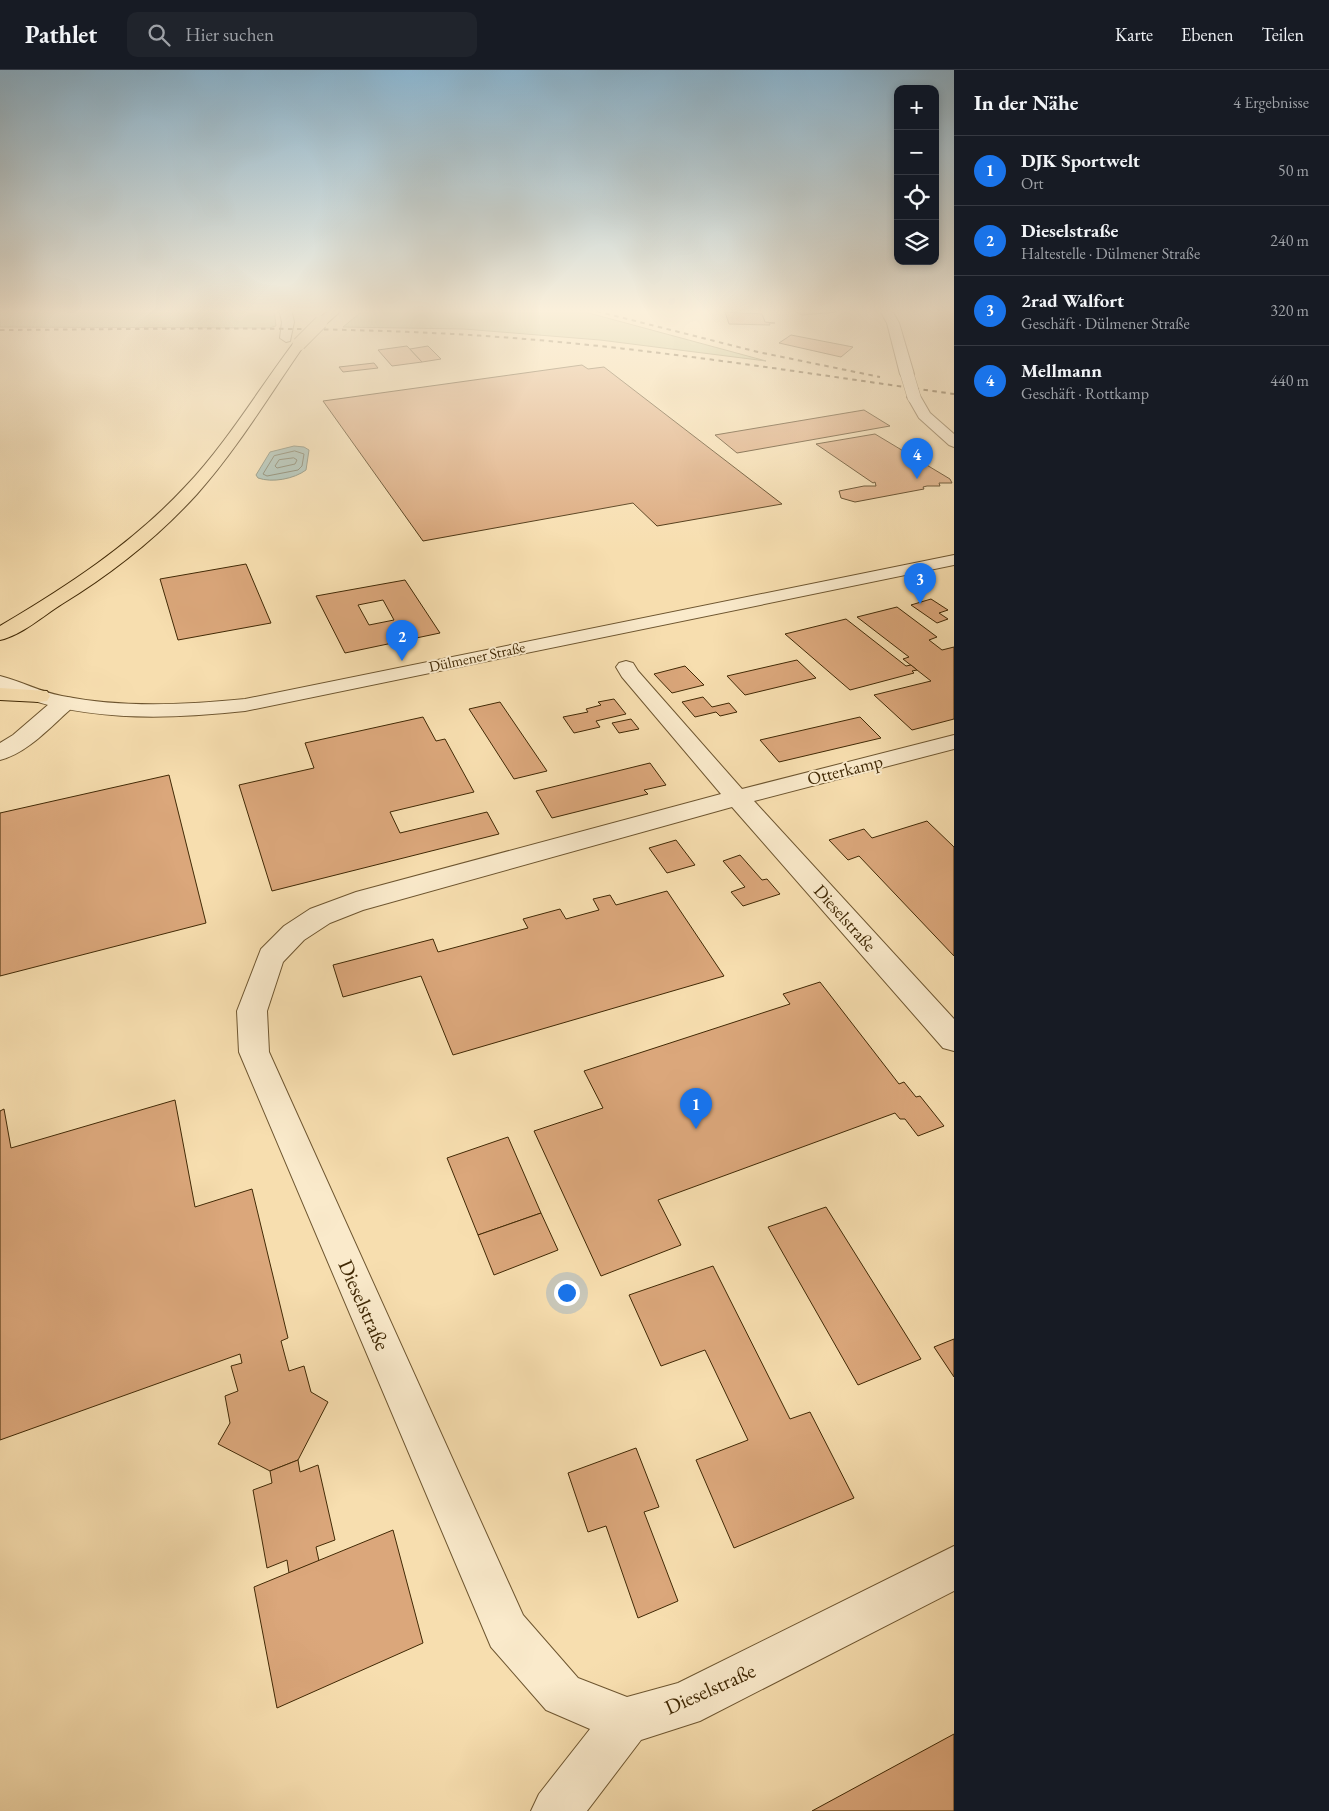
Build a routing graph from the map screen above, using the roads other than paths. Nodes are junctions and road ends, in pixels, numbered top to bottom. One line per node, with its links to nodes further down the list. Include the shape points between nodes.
1 (261, 390): 5 (main road, via 213,466 161,522 53,603)
2 (912, 390): 3 (street, bridge, via 924,415)
3 (954, 442)
4 (954, 560): 10 (street, Dülmener Straße, via 245,705 153,711)
5 (0, 634)
6 (626, 667): 13 (street, Dieselstraße)
7 (0, 682): 9 (street, Dülmener Straße)
8 (0, 694): 9 (main road)
9 (39, 696): 10 (street, Dülmener Straße)
10 (64, 703): 12 (street, via 21,740)
11 (954, 742): 13 (street, Otterkamp)
12 (0, 753)
13 (737, 798): 14 (street, Dieselstraße); 16 (street, Dieselstraße, via 356,902 320,916 294,933 271,957 252,1011 254,1052 507,1631 562,1694)
14 (954, 1039)
15 (954, 1568): 16 (street, Dieselstraße, via 684,1705)
16 (627, 1721): 17 (street)
17 (556, 1811)

